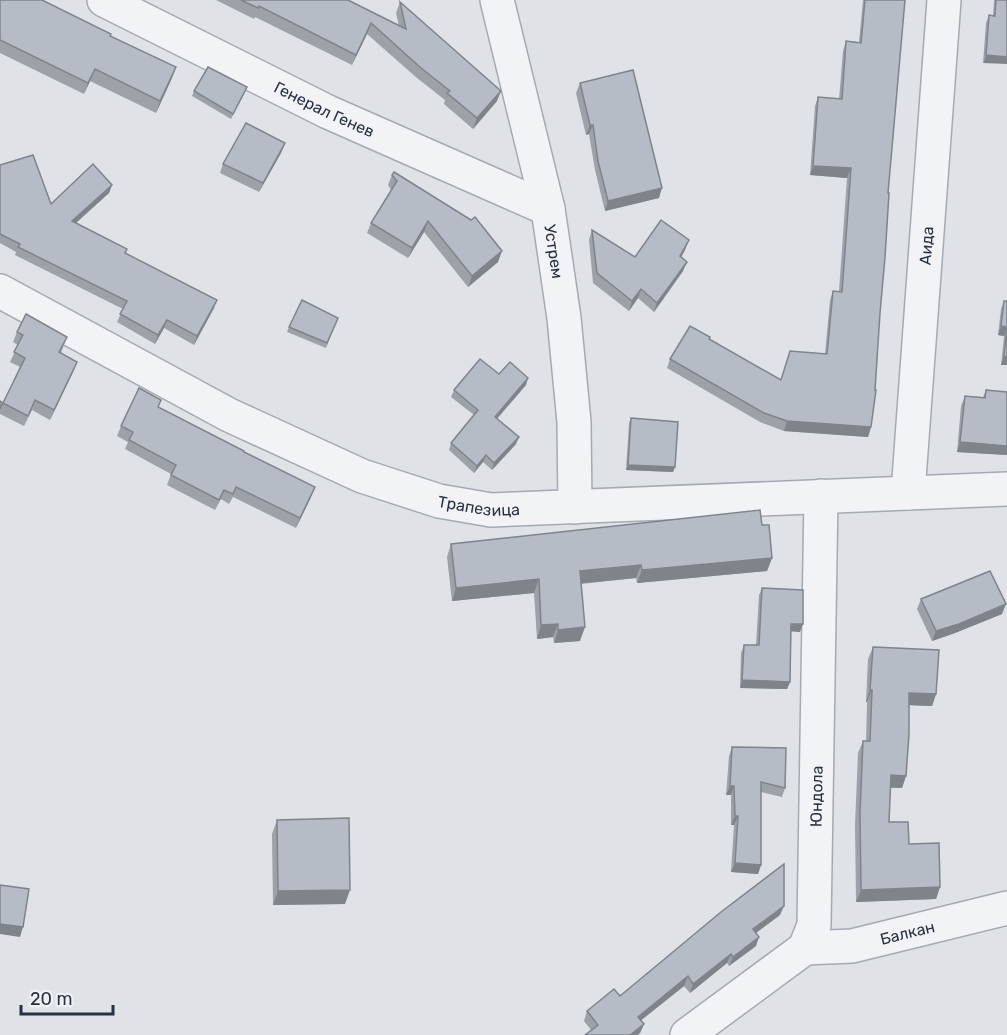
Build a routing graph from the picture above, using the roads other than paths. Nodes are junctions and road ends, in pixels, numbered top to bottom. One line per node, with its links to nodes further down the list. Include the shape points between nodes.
1 (104, 0): 4 (street, Генерал Генев, via 328,112)
2 (496, 0): 4 (street, Устрем)
3 (944, 0): 7 (street, Аида)
4 (548, 209): 9 (street, Устрем, via 574,422)
5 (0, 291): 9 (street, Трапезица, via 230,415 362,476 439,501 491,510)
6 (1007, 489): 7 (street, Трапезица)
7 (908, 493): 8 (street, Трапезица)
8 (821, 496): 9 (street, Трапезица); 11 (street, Юндола, via 814,925)
9 (575, 507)
10 (1007, 908): 11 (street, Балкан, via 852,946)
11 (805, 948): 12 (street)
12 (687, 1035)

